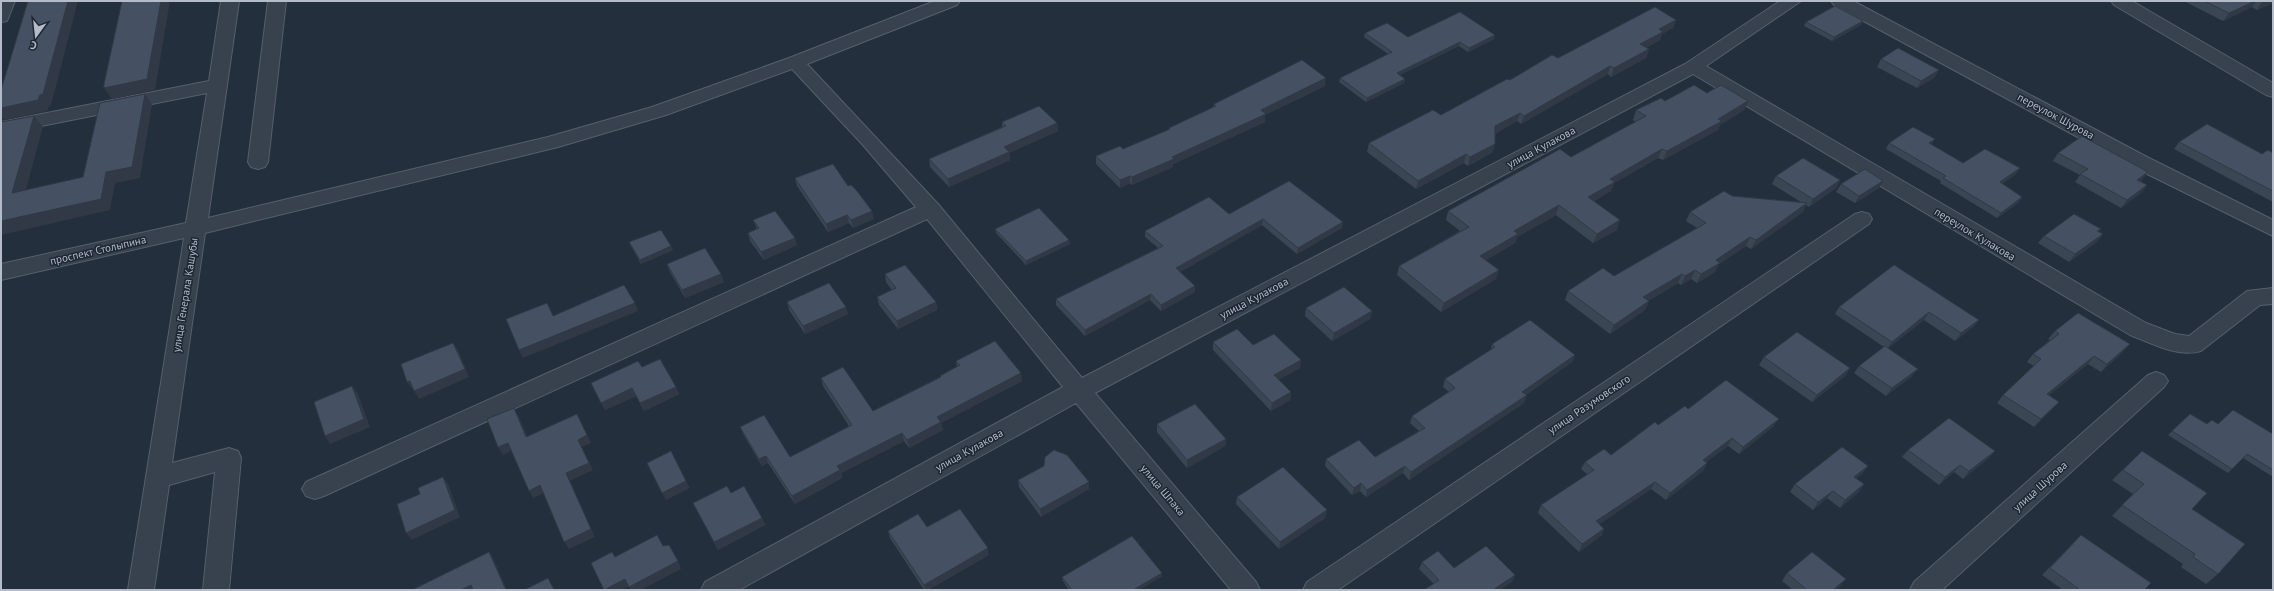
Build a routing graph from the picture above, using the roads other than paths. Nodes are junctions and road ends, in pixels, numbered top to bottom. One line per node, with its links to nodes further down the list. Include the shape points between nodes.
1 (6, 1): 8 (street)
2 (230, 1): 11 (street, улица Генерала Кашубы)
3 (277, 1): 14 (street)
4 (951, 1): 9 (street, проспект Столыпина)
5 (1792, 1): 22 (street, улица Кулакова, via 1691,68)
6 (1840, 1): 18 (street, переулок Шурова, via 2140,162)
7 (2120, 1): 12 (street)
8 (1, 16)
9 (795, 62): 15 (street, улица Шпака, via 850,118); 17 (street, проспект Столыпина, via 659,111 551,143)
10 (1696, 68): 20 (street, переулок Кулакова, via 2138,329 2173,342 2193,345)
11 (217, 85): 13 (street); 17 (street, улица Генерала Кашубы)
12 (2273, 91)
13 (1, 128)
14 (258, 162)
15 (931, 210): 22 (street, улица Шпака, via 997,286); 24 (street)
16 (1862, 219): 29 (street, улица Разумовского)
17 (196, 228): 19 (street, проспект Столыпина); 23 (street, улица Генерала Кашубы)
18 (2273, 229)
19 (1, 272)
20 (2264, 297)
21 (2156, 381): 30 (street, улица Шурова)
22 (1079, 390): 27 (street, улица Кулакова); 28 (street, улица Шпака)
23 (157, 478): 25 (street, улица Генерала Кашубы); 26 (street, via 229,458)
24 (315, 489)
25 (141, 590)
26 (216, 590)
27 (714, 590)
28 (1247, 590)
29 (1316, 590)
30 (1923, 590)

